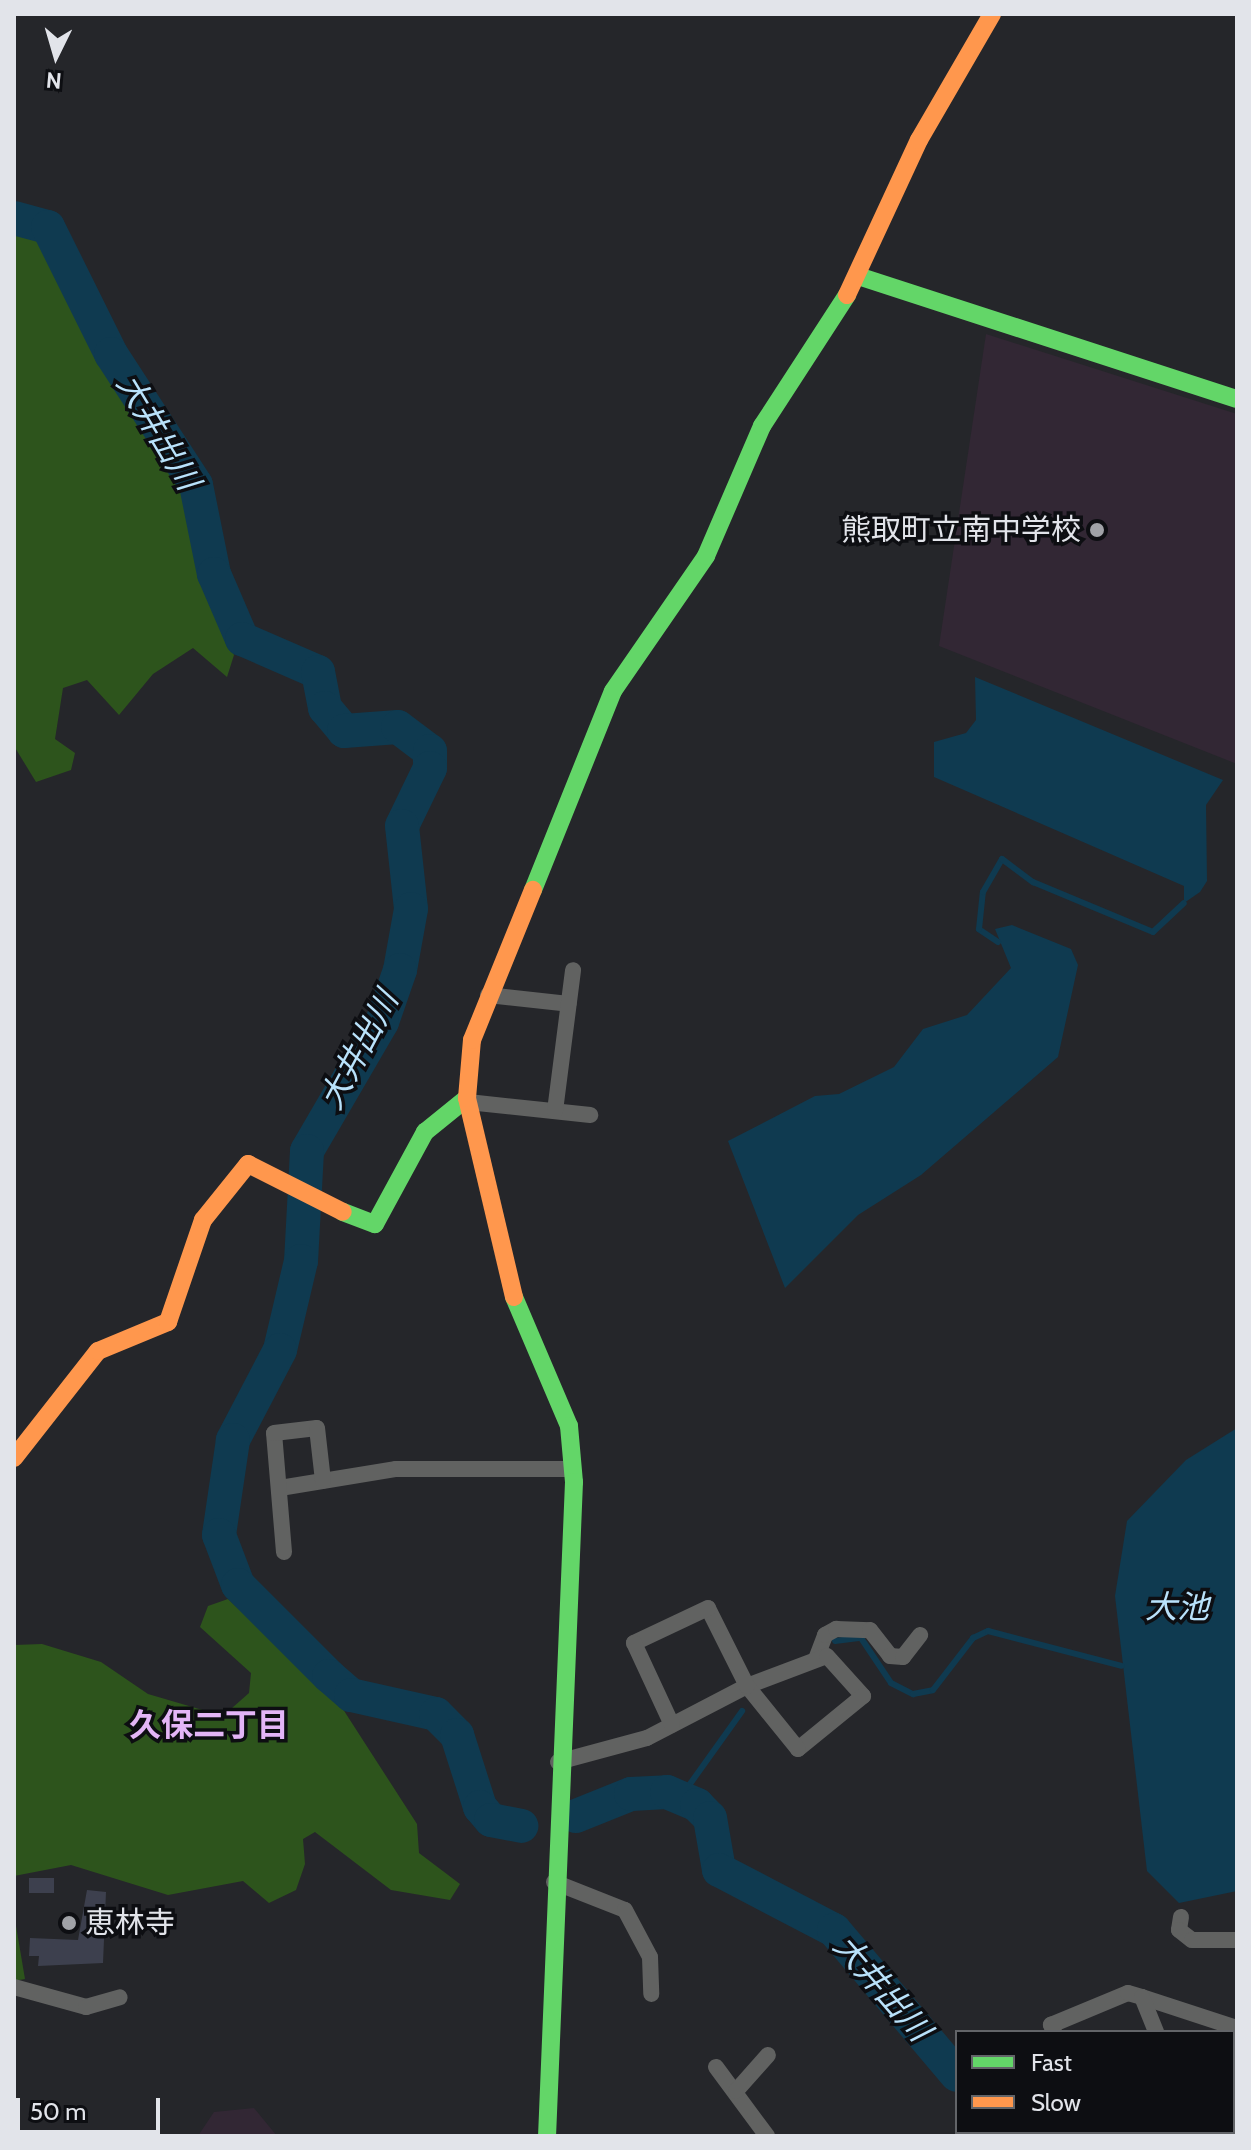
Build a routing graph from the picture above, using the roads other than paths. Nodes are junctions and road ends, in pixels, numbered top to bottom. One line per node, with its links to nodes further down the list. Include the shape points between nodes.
1 (992, 14): 2 (street, via 919,140)
2 (858, 276): 3 (street); 5 (street, via 762,426 706,556 613,691)
3 (1237, 399)
4 (573, 970): 6 (street)
5 (488, 995): 6 (street); 7 (street, via 472,1040)
6 (569, 1004): 8 (street)
7 (468, 1100): 8 (street); 10 (street, via 425,1132 375,1224 298,1195 248,1164 203,1220 168,1322 98,1351); 11 (street, via 511,1289 569,1426)
8 (555, 1111): 9 (street)
9 (590, 1115)
10 (14, 1458)
11 (573, 1469): 12 (street, via 396,1469); 19 (street)
12 (323, 1481): 13 (street); 13 (street, via 317,1428 274,1433)
13 (280, 1488): 14 (street)
14 (284, 1552)
15 (920, 1635): 16 (street, via 903,1657 890,1656 870,1630 836,1629 825,1635)
16 (816, 1659): 17 (street); 17 (street, via 827,1656 863,1696 798,1749)
17 (747, 1686): 18 (street); 18 (street, via 708,1608 634,1643)
18 (672, 1725): 19 (street)
19 (558, 1762): 20 (street)
20 (554, 1882): 24 (street, via 625,1910 650,1957); 33 (street)
21 (1181, 1917): 22 (street, via 1179,1930 1192,1940)
22 (1237, 1940)
23 (14, 1987): 25 (street, via 86,2007)
24 (651, 1994)
25 (120, 1997)
26 (1142, 1997): 27 (street); 28 (street, via 1115,1998 1051,2025); 29 (street)
27 (1237, 2028)
28 (1053, 2030)
29 (1155, 2030)
30 (768, 2055): 32 (street)
31 (716, 2067): 32 (street)
32 (736, 2091): 34 (street)
33 (547, 2136)
34 (767, 2136)

